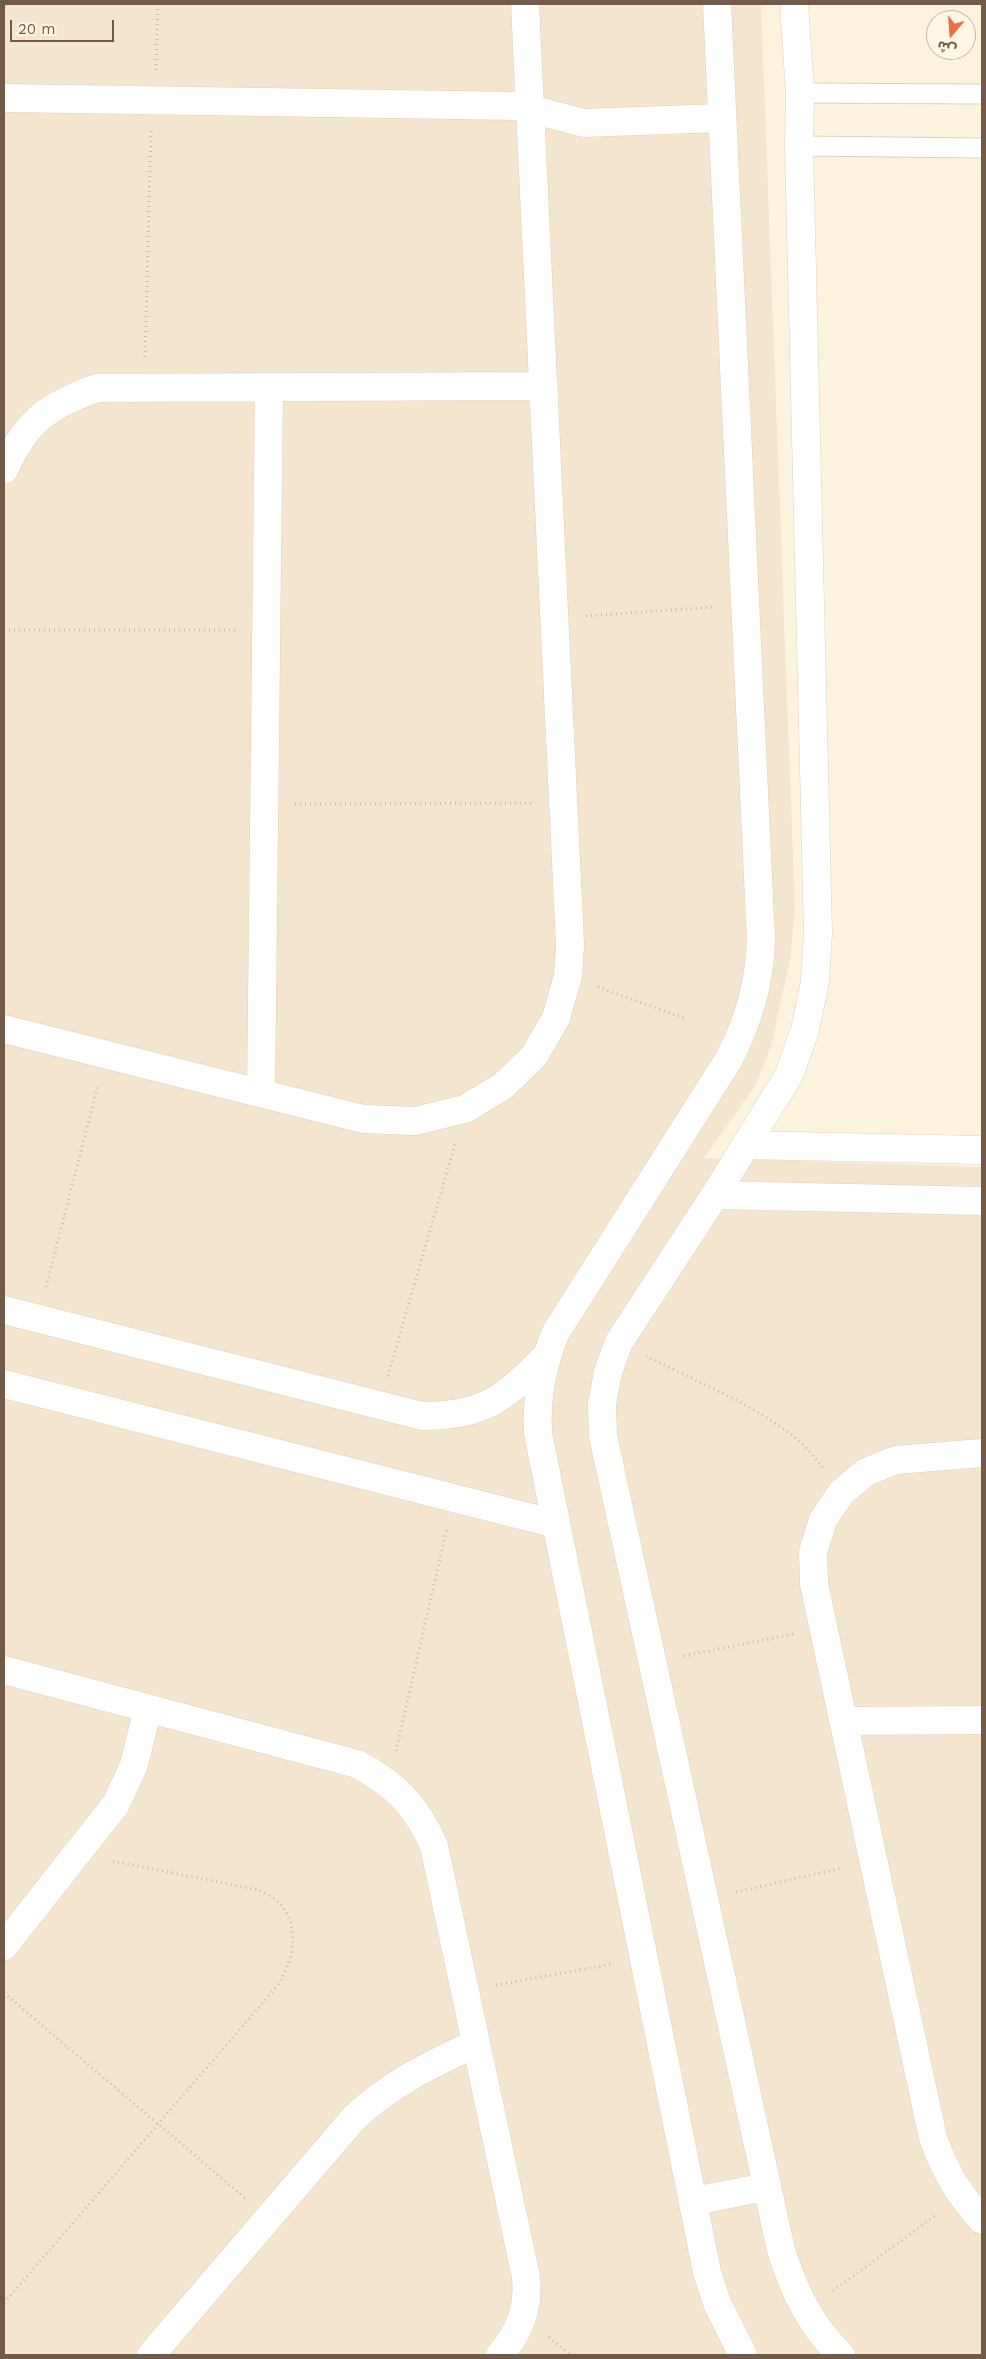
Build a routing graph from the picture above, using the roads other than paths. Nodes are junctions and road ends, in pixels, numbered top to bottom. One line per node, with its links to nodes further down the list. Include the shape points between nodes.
1 (525, 4): 7 (street)
2 (717, 4): 8 (street)
3 (794, 4): 4 (street)
4 (800, 92): 5 (lane); 9 (street)
5 (982, 94)
6 (4, 98): 7 (street)
7 (530, 108): 8 (street, via 584,123); 11 (street)
8 (722, 118): 21 (street, via 761,942 759,972 753,1002 729,1059 570,1309)
9 (799, 146): 10 (lane); 16 (street, via 818,933 815,982 805,1030 789,1075)
10 (982, 148)
11 (544, 386): 12 (street); 15 (street, via 570,945 568,976 556,1018 534,1056 502,1086 465,1109 415,1121 363,1119)
12 (268, 388): 13 (street, via 97,388 65,399 37,418 16,444); 15 (street)
13 (4, 470)
14 (4, 1029): 15 (street)
15 (261, 1094)
16 (746, 1145): 17 (street); 18 (street)
17 (982, 1150)
18 (715, 1195): 19 (street); 31 (street, via 619,1342 608,1372 602,1404 603,1436)
19 (982, 1201)
20 (4, 1310): 21 (street, via 422,1416 447,1416 494,1402 514,1388)
21 (546, 1356): 24 (street, via 536,1408)
22 (4, 1384): 24 (street)
23 (982, 1453): 28 (street, via 896,1460 866,1472 840,1493 823,1520 814,1552 814,1584)
24 (556, 1524): 32 (street)
25 (4, 1670): 26 (street)
26 (148, 1708): 29 (street, via 140,1745 116,1804); 30 (street, via 357,1764 389,1783 416,1811 434,1846)
27 (982, 1720): 28 (street)
28 (843, 1721): 33 (street, via 933,2138 944,2168 961,2196)
29 (4, 1946)
30 (476, 2043): 34 (street, via 403,2079 354,2118); 35 (street, via 527,2290 519,2327)
31 (766, 2187): 32 (street); 37 (street, via 791,2282 805,2312)
32 (693, 2201): 36 (street, via 717,2304)
33 (982, 2220)
34 (151, 2355)
35 (500, 2355)
36 (743, 2355)
37 (841, 2355)

